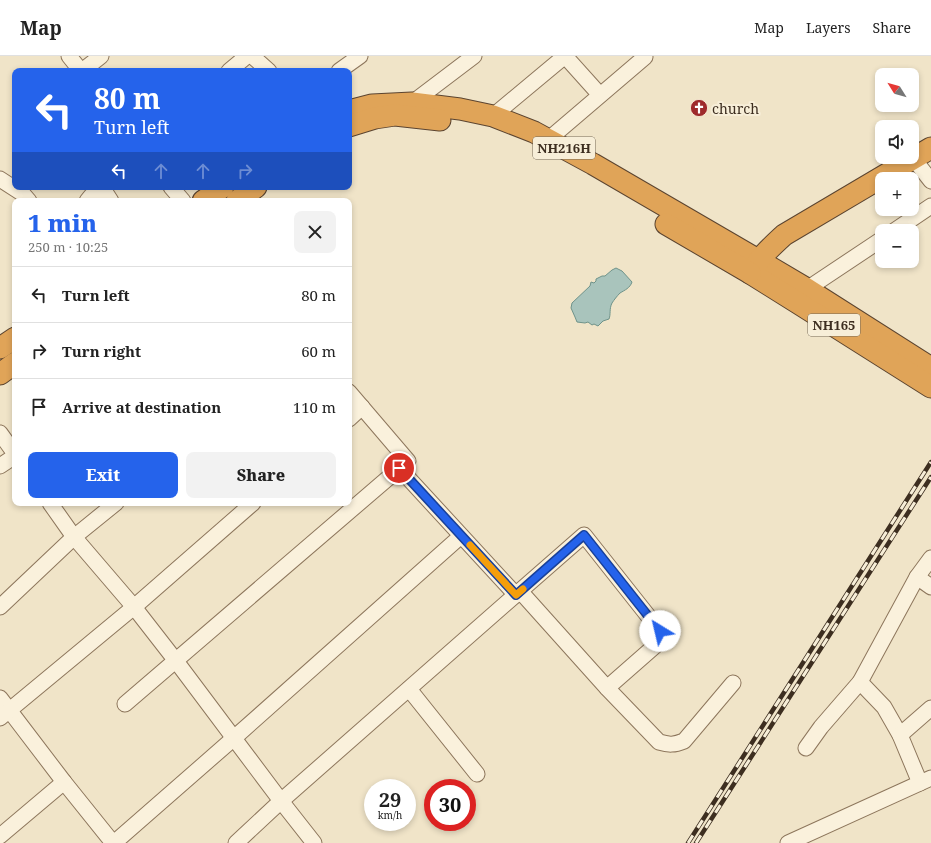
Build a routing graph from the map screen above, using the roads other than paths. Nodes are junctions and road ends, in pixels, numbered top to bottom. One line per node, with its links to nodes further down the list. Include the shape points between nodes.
1 (70, 56): 8 (street)
2 (101, 56): 9 (street)
3 (247, 56): 10 (street)
4 (252, 56): 11 (street)
5 (360, 56): 12 (street)
6 (474, 56): 14 (street)
7 (645, 57): 13 (street)
8 (80, 68)
9 (86, 68)
10 (233, 68)
11 (266, 68)
12 (343, 68)
13 (600, 95): 16 (street, via 565,56); 18 (street)
14 (412, 103): 15 (highway, NH216H, via 372,105); 16 (highway, NH216H)
15 (352, 110)
16 (493, 116): 18 (highway, NH216H)
17 (352, 125): 39 (highway, NH216H, via 395,115 455,122 513,136)
18 (548, 139): 39 (highway, NH216H, via 593,164)
19 (931, 148): 20 (highway)
20 (919, 155)
21 (903, 164): 39 (highway, via 784,235 769,248)
22 (918, 164): 24 (street)
23 (0, 179): 25 (street)
24 (931, 181)
25 (12, 187)
26 (17, 190): 31 (street)
27 (99, 190): 32 (street)
28 (174, 190): 33 (street)
29 (218, 190): 34 (highway)
30 (252, 190): 35 (highway)
31 (26, 198)
32 (89, 198)
33 (180, 198)
34 (206, 198)
35 (241, 198)
36 (931, 206): 37 (street)
37 (904, 224)
38 (875, 244): 40 (street)
39 (754, 267): 40 (highway, NH165); 46 (highway, NH165, via 798,302)
40 (807, 289): 44 (highway, NH165)
41 (12, 340): 42 (highway)
42 (0, 348)
43 (12, 365): 45 (highway)
44 (931, 368)
45 (0, 374)
46 (931, 386)
47 (352, 395): 48 (street)
48 (362, 407): 49 (street); 54 (street, via 408,461)
49 (352, 416)
50 (0, 433): 51 (street)
51 (12, 451)
52 (12, 457): 53 (street)
53 (0, 466)
54 (399, 468): 58 (street); 66 (street)
55 (52, 506): 59 (street)
56 (112, 506): 59 (street)
57 (250, 506): 65 (street)
58 (461, 536): 63 (street); 76 (street)
59 (74, 537): 64 (street); 65 (street)
60 (931, 558): 61 (street)
61 (917, 577): 62 (street); 68 (street)
62 (931, 587)
63 (518, 593): 69 (street); 69 (street, via 584,535 660,631 656,645); 70 (street)
64 (0, 607)
65 (134, 607): 66 (street); 74 (street)
66 (176, 661): 72 (street); 76 (street)
67 (733, 682): 69 (street, via 684,741 675,745 659,742)
68 (860, 682): 75 (street, via 884,707); 77 (street)
69 (607, 688)
70 (409, 689): 78 (street); 81 (street)
71 (0, 698): 74 (street)
72 (125, 704)
73 (931, 708): 75 (street)
74 (5, 714): 80 (street)
75 (900, 735): 79 (street)
76 (234, 738): 81 (street); 83 (street)
77 (806, 748)
78 (477, 774)
79 (925, 780): 86 (street)
80 (64, 782): 82 (street); 83 (street)
81 (281, 801): 84 (street); 85 (street)
82 (0, 836)
83 (113, 843)
84 (236, 843)
85 (314, 843)
86 (788, 843)

